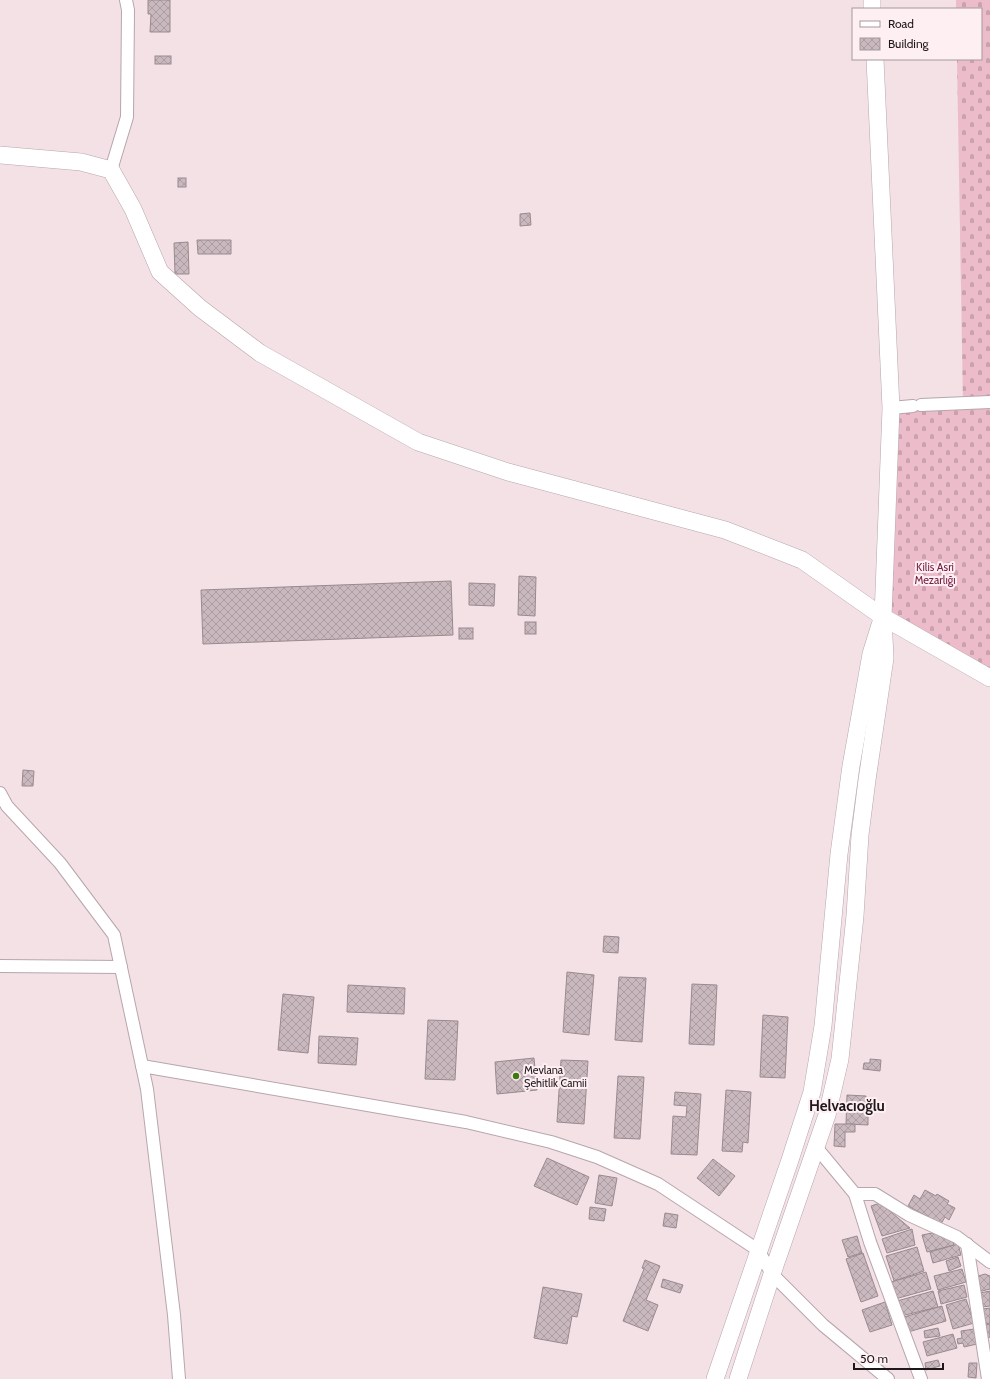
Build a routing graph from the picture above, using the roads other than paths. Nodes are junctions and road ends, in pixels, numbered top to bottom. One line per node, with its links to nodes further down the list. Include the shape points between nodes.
1 (126, 0): 4 (street, via 127,117)
2 (875, 60): 6 (street)
3 (0, 155): 4 (street, via 81,162)
4 (111, 170): 7 (street, via 133,209 160,272 200,308 260,353 418,442 508,472 725,530 802,560)
5 (990, 402): 6 (street)
6 (891, 408): 7 (street)
7 (883, 617): 8 (street); 13 (street, via 885,658 860,836 855,924 840,1059 827,1115); 16 (street, via 871,654 838,854 823,1026 812,1092)
8 (990, 678)
9 (0, 793): 11 (street, via 7,806 60,863 114,935)
10 (0, 966): 11 (street)
11 (121, 967): 12 (street)
12 (142, 1066): 16 (street, via 466,1122 551,1142 597,1156 658,1184); 19 (street, via 147,1089 174,1315)
13 (816, 1147): 14 (street); 18 (street)
14 (855, 1194): 15 (street, via 874,1194); 23 (street, via 870,1242)
15 (967, 1244): 17 (street); 24 (street)
16 (758, 1250): 18 (street); 20 (street)
17 (990, 1262)
18 (772, 1274): 21 (street); 22 (street, via 823,1325)
19 (179, 1379)
20 (715, 1379)
21 (738, 1379)
22 (888, 1379)
23 (921, 1379)
24 (988, 1379)

